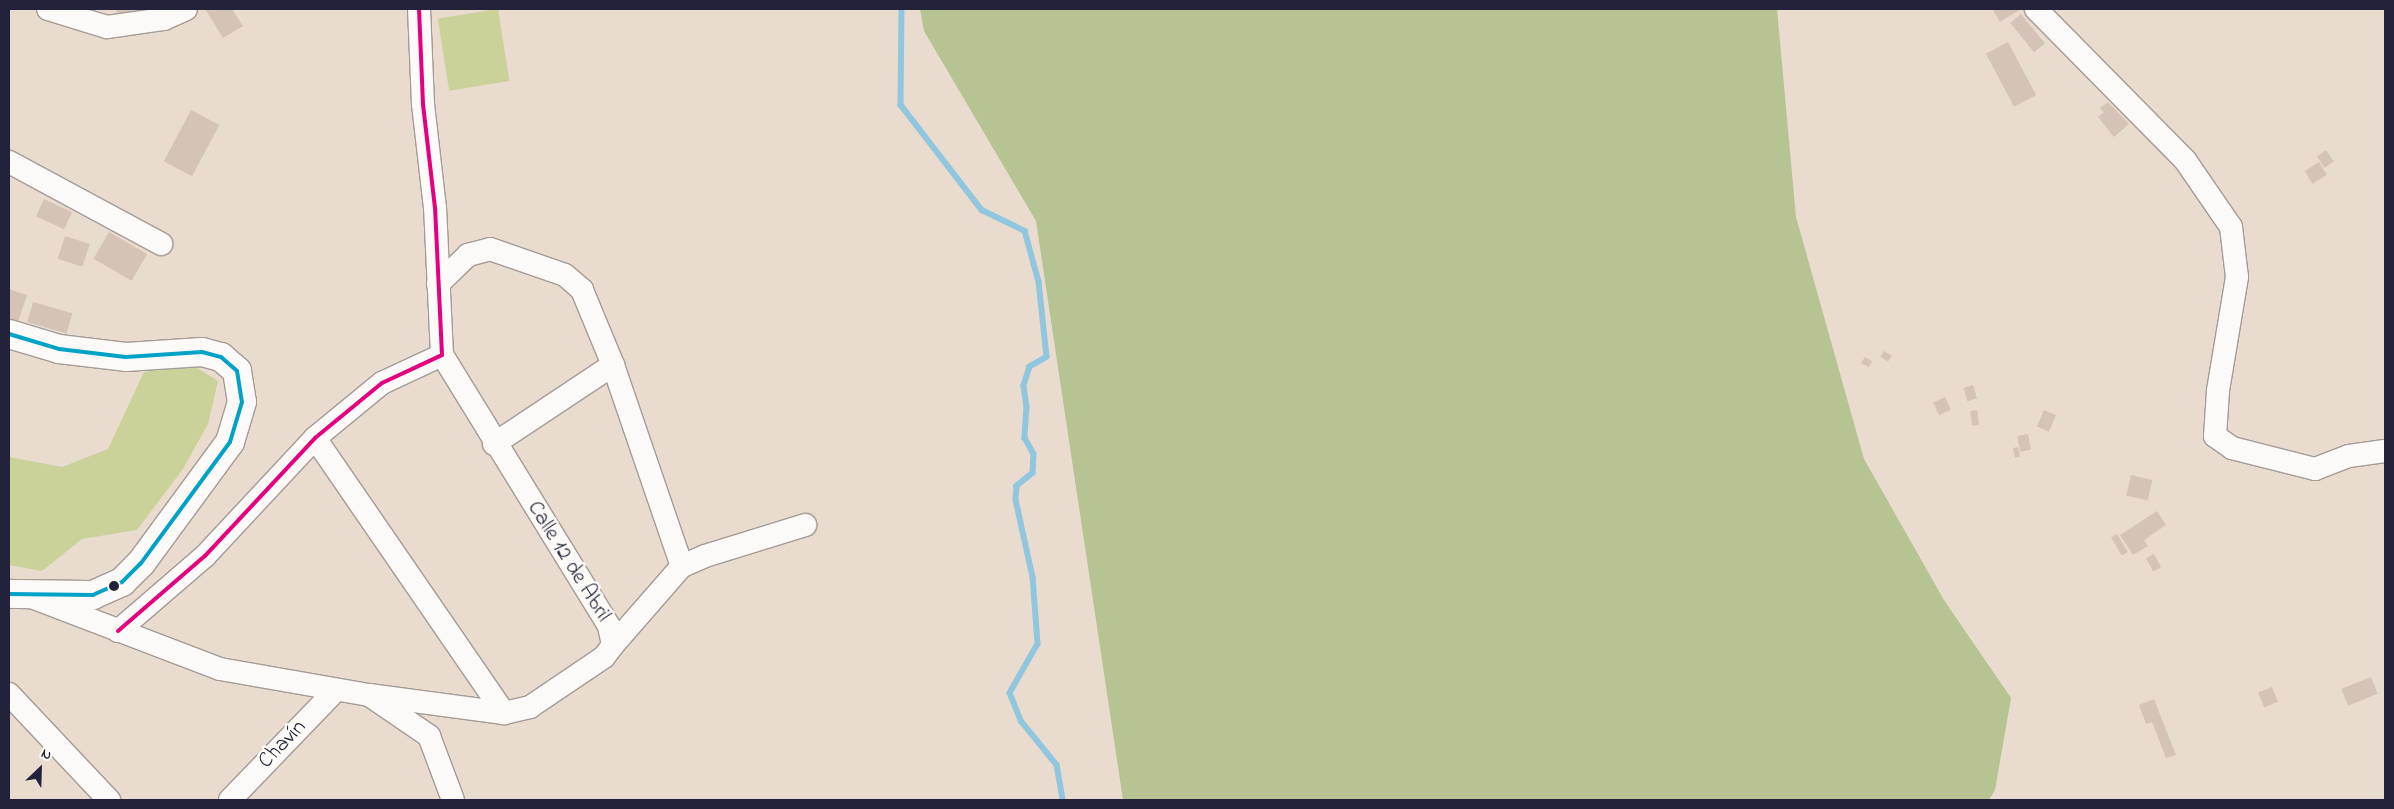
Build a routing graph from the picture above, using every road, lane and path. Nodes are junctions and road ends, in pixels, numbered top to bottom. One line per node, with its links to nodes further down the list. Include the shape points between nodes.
1 (48, 9): 2 (street, via 108,26 164,19)
2 (186, 9)
3 (418, 9): 7 (street, via 422,104 435,208)
4 (2036, 9): 13 (street, via 2185,160 2231,227 2237,277 2218,391 2215,436 2232,448 2315,469 2349,456)
5 (9, 162): 6 (street)
6 (161, 244)
7 (438, 284): 9 (street); 10 (street, via 468,255 490,249 565,275 582,290)
8 (9, 334): 16 (street, via 59,349 126,357 202,352 221,357 237,371 242,402 230,442 141,564 122,582 93,595)
9 (442, 355): 11 (street, via 382,384); 12 (street, Calle 12 de Abril)
10 (613, 365): 12 (street); 15 (street)
11 (315, 438): 17 (street, via 205,556); 22 (street)
12 (494, 444): 18 (street, Calle 12 de Abril, via 610,626)
13 (2385, 451)
14 (804, 525): 15 (street)
15 (682, 566): 18 (street)
16 (17, 594): 17 (street, Calle 12 de Abril)
17 (118, 631): 19 (street, Calle 12 de Abril, via 220,669)
18 (613, 645): 22 (street, Calle 12 de Abril, via 604,657 530,707)
19 (336, 690): 21 (street, Calle 12 de Abril); 25 (street, Chavín)
20 (9, 694): 24 (street)
21 (369, 695): 22 (street, Calle 12 de Abril); 23 (street, Calle 12 de Abril, via 429,736)
22 (504, 713)
23 (445, 795)
24 (109, 800)
25 (230, 800)

